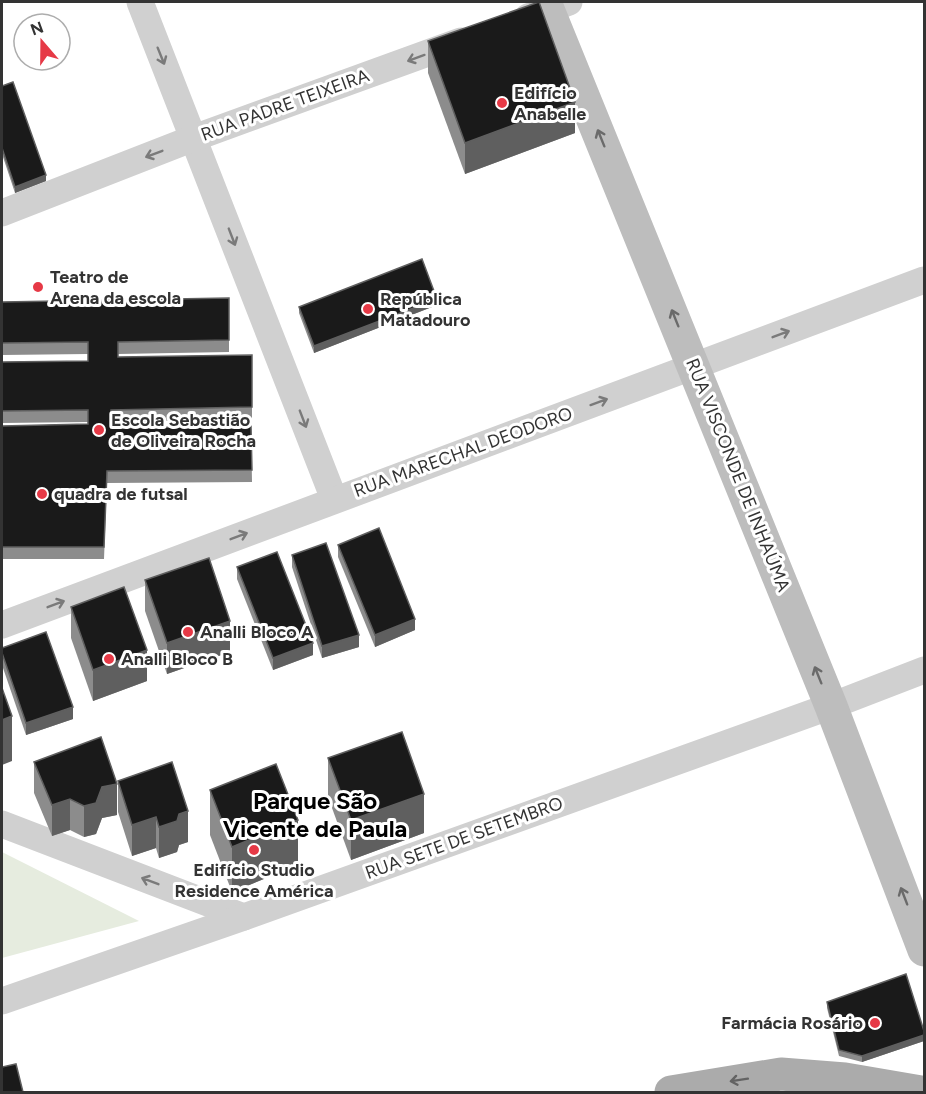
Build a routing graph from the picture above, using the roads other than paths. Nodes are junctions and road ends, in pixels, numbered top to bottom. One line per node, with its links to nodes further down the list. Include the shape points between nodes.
1 (140, 2): 3 (street, one-way to 3)
2 (554, 4): 3 (street, RUA PADRE TEIXEIRA, one-way to 3, via 493,30); 6 (street, RUA VISCONDE DE INHAÚMA, one-way to 2)
3 (194, 138): 4 (street, RUA PADRE TEIXEIRA, one-way to 4); 7 (street, one-way to 7)
4 (2, 213)
5 (924, 280): 6 (street, RUA MARECHAL DEODORO, one-way to 5)
6 (694, 367): 7 (street, RUA MARECHAL DEODORO, one-way to 6); 10 (street, RUA VISCONDE DE INHAÚMA, one-way to 6)
7 (334, 499): 8 (street, RUA MARECHAL DEODORO, one-way to 7)
8 (2, 623)
9 (924, 670): 10 (street, RUA SETE DE SETEMBRO)
10 (831, 706): 12 (street, RUA SETE DE SETEMBRO); 13 (street, RUA VISCONDE DE INHAÚMA, one-way to 10)
11 (2, 824): 12 (street, one-way to 11)
12 (244, 917): 14 (street, RUA SETE DE SETEMBRO)
13 (924, 950)
14 (2, 1001)
15 (789, 1083): 16 (main road); 17 (main road, one-way to 17)
16 (839, 1086): 18 (main road)
17 (671, 1092)
18 (921, 1092)

